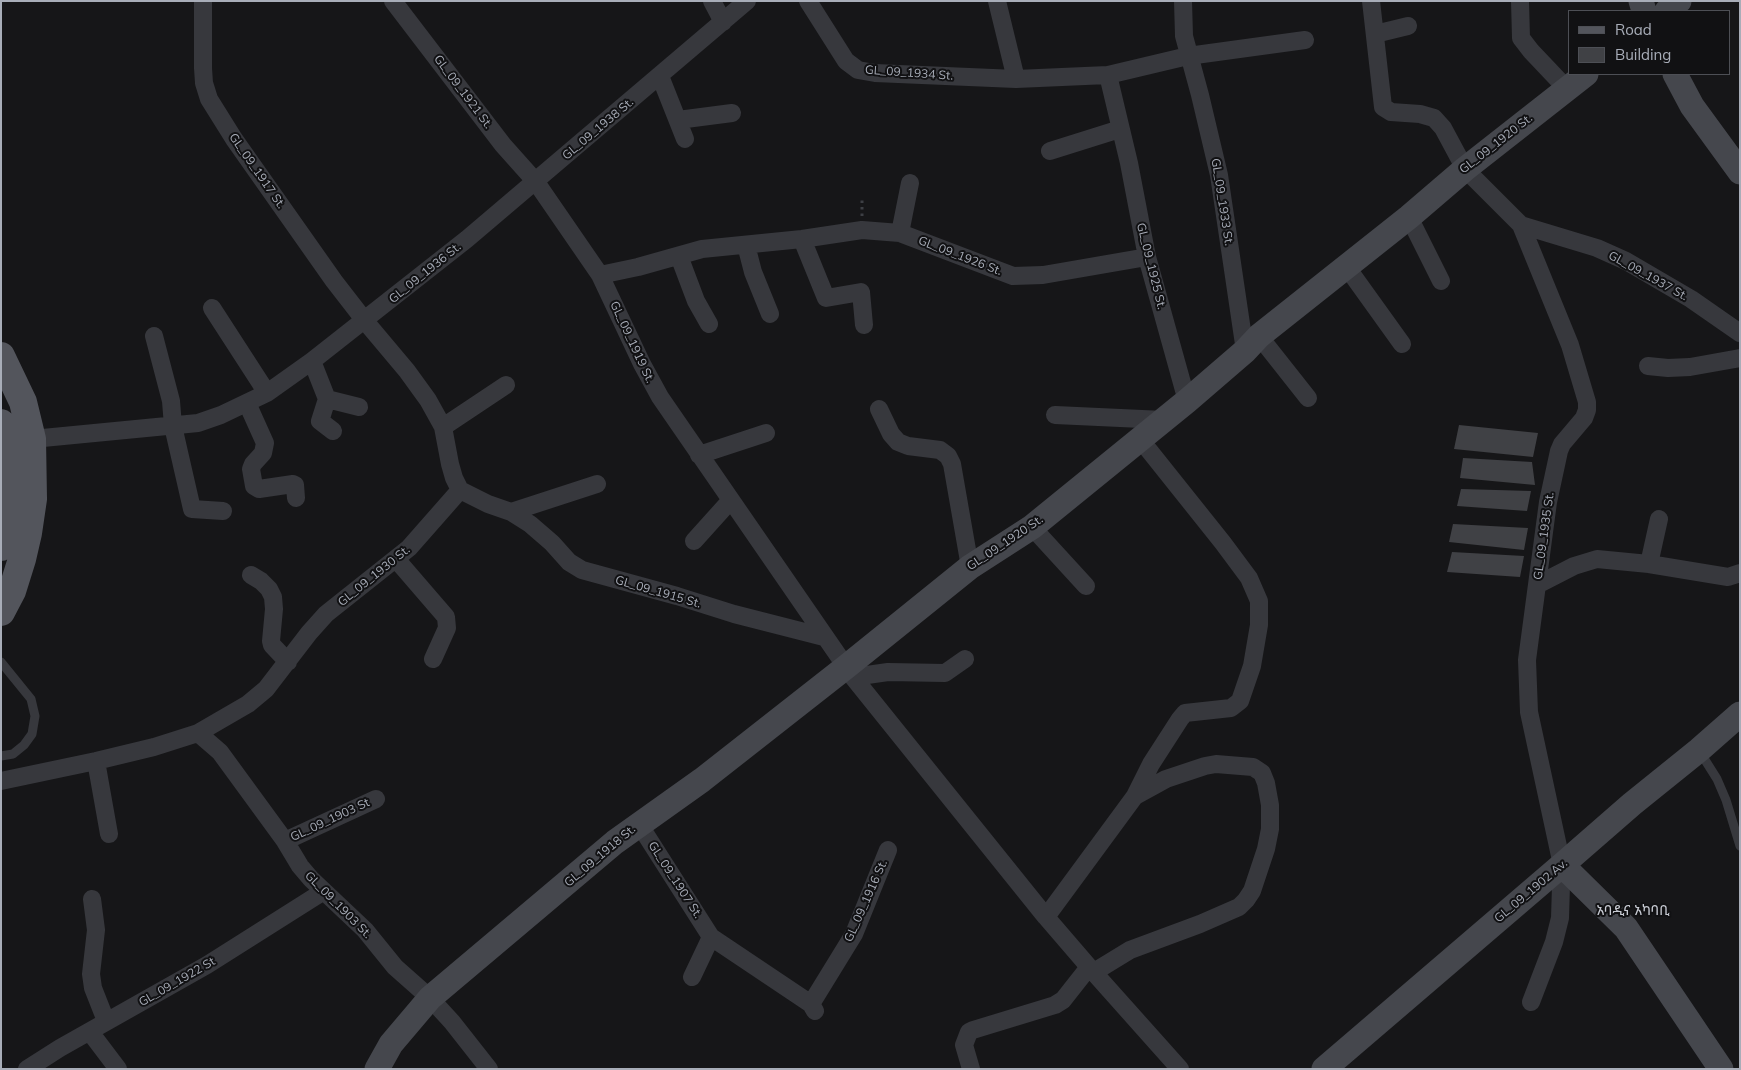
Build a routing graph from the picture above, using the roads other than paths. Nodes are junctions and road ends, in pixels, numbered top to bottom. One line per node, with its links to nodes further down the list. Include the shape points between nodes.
1 (203, 1): 44 (street, GL_09_1917 St., via 203,68 209,99 274,196)
2 (393, 1): 30 (street, GL_09_1921 St.)
3 (712, 1): 12 (street)
4 (748, 1): 12 (street, GL_09_1938 St.)
5 (808, 1): 21 (street, GL_09_1934 St., via 846,61 858,70)
6 (997, 1): 21 (street)
7 (1183, 1): 16 (street, GL_09_1933 St.)
8 (1371, 1): 14 (street)
9 (1520, 1): 22 (street, via 1521,38)
10 (1679, 1): 11 (main road)
11 (1668, 10)
12 (723, 22): 20 (street, GL_09_1938 St.)
13 (1408, 26): 14 (street)
14 (1375, 34): 28 (street, via 1383,107 1391,112 1434,118)
15 (1305, 40): 16 (street)
16 (1188, 56): 17 (street, GL_09_1934 St.); 49 (street, GL_09_1933 St., via 1219,175)
17 (1108, 75): 21 (street, GL_09_1934 St.); 25 (street, GL_09_1925 St.)
18 (1585, 75): 22 (main road, GL_09_1920 St.)
19 (1676, 75): 29 (main road, via 1692,106)
20 (660, 76): 24 (street); 30 (street, GL_09_1938 St.)
21 (1016, 80)
22 (1567, 89): 28 (main road, GL_09_1920 St.)
23 (732, 114): 24 (street)
24 (678, 120): 26 (street)
25 (1120, 129): 27 (street); 38 (street, GL_09_1925 St.)
26 (685, 139)
27 (1050, 151)
28 (1465, 169): 32 (main road, GL_09_1920 St.); 33 (street)
29 (1740, 172)
30 (536, 182): 40 (street, GL_09_1919 St.); 44 (street, GL_09_1936 St.)
31 (910, 183): 34 (street)
32 (1408, 217): 39 (main road, GL_09_1920 St.); 41 (street)
33 (1521, 225): 47 (street, GL_09_1937 St., via 1597,248 1626,262); 87 (street, GL_09_1935 St., via 1570,345 1588,410 1559,451 1548,502)
34 (900, 233): 35 (street, GL_09_1926 St., via 862,230); 38 (street, GL_09_1926 St., via 1013,276 1043,275)
35 (802, 239): 36 (street, GL_09_1926 St.); 46 (street, via 826,298 861,292)
36 (746, 245): 37 (street, GL_09_1926 St., via 702,249); 43 (street)
37 (679, 256): 40 (street, GL_09_1926 St.); 45 (street, via 688,284)
38 (1147, 258): 59 (street, GL_09_1925 St.)
39 (1346, 266): 49 (main road, GL_09_1920 St.); 50 (street)
40 (600, 275): 71 (street, GL_09_1919 St., via 652,384)
41 (1441, 282)
42 (212, 308): 56 (street)
43 (770, 314)
44 (365, 321): 53 (street, GL_09_1936 St.); 66 (street, via 408,371)
45 (709, 324)
46 (864, 325)
47 (1740, 333)
48 (154, 336): 65 (street)
49 (1252, 343): 57 (street); 59 (main road, GL_09_1920 St.)
50 (1402, 344)
51 (1, 356): 69 (main road, via 23,402)
52 (1740, 358): 54 (street, via 1690,367)
53 (312, 361): 56 (street, GL_09_1936 St.); 58 (street)
54 (1648, 366)
55 (506, 385): 66 (street)
56 (267, 393): 60 (street, GL_09_1936 St.)
57 (1308, 398)
58 (327, 399): 61 (street); 67 (street, via 320,421)
59 (1187, 401): 64 (main road, GL_09_1920 St.)
60 (247, 403): 65 (street, GL_09_1936 St., via 198,423); 74 (street, via 265,442 263,454 251,469 254,486 260,489 293,484)
61 (359, 407)
62 (879, 409): 84 (street, via 898,442 940,450 948,456)
63 (1054, 415): 64 (street)
64 (1164, 420): 70 (main road, GL_09_1920 St.)
65 (173, 426): 69 (street, GL_09_1936 St.); 76 (street, via 192,509)
66 (443, 428): 73 (street, via 450,464)
67 (333, 431)
68 (766, 433): 71 (street)
69 (13, 435): 81 (main road, via 10,495); 89 (main road, via 33,499 28,533 12,591)
70 (1140, 440): 79 (main road, GL_09_1920 St.); 102 (street, via 1248,578 1259,601 1259,625 1252,666 1240,701 1231,708 1185,714 1151,764)
71 (699, 455): 75 (street, GL_09_1919 St.)
72 (597, 484): 77 (street)
73 (460, 490): 77 (street, GL_09_1915 St.); 82 (street, GL_09_1930 St., via 425,531)
74 (296, 498)
75 (730, 501): 80 (street); 90 (street, GL_09_1919 St.)
76 (224, 511)
77 (511, 512): 90 (street, GL_09_1915 St., via 530,524 569,562 582,570)
78 (1659, 519): 83 (street)
79 (1032, 527): 84 (main road, GL_09_1920 St.); 88 (street)
80 (694, 541)
81 (1, 547)
82 (396, 558): 91 (street, via 446,617 447,628); 94 (street, GL_09_1930 St., via 326,614)
83 (1649, 564): 85 (street, via 1728,577); 87 (street, via 1597,559 1574,566)
84 (970, 567): 95 (main road, GL_09_1920 St.)
85 (1740, 572)
86 (252, 575): 94 (street, via 269,589 273,597 271,641)
87 (1537, 585): 109 (street, GL_09_1935 St., via 1527,660 1529,712)
88 (1086, 586)
89 (1, 612)
90 (824, 637): 95 (street, GL_09_1919 St.)
91 (433, 659)
92 (965, 659): 95 (street, via 945,673)
93 (1, 662): 99 (lane, via 31,699 35,716 32,734 24,745 13,754)
94 (288, 662): 97 (street, GL_09_1930 St., via 266,689 248,704)
95 (850, 672): 104 (main road, GL_09_1918 St.); 112 (street, GL_09_1919 St.)
96 (1740, 714): 98 (main road, GL_09_1902 Av.)
97 (198, 733): 100 (street, GL_09_1930 St.); 106 (street, GL_09_1903 St., via 220,752)
98 (1699, 750): 107 (lane, via 1726,800); 109 (main road, GL_09_1902 Av.)
99 (1, 756)
100 (96, 761): 101 (street, GL_09_1930 St.); 105 (street)
101 (1, 781)
102 (1135, 796): 112 (street); 114 (street, via 1166,779 1205,766 1253,768 1262,773 1270,805 1266,849 1252,891 1239,906 1130,950)
103 (376, 799): 106 (street, GL_09_1903 St)
104 (639, 824): 113 (street, GL_09_1907 St.); 116 (main road, GL_09_1918 St.)
105 (109, 834)
106 (285, 841): 110 (street, GL_09_1903 St., via 300,866)
107 (1740, 846)
108 (888, 850): 118 (street, GL_09_1916 St., via 854,934)
109 (1560, 868): 117 (street, GL_09_1935 St., via 1560,918); 127 (main road, GL_09_1902 Av.); 128 (main road, via 1626,928)
110 (324, 891): 116 (street, GL_09_1903 St., via 365,930 395,967); 119 (street, GL_09_1922 St, via 207,965)
111 (92, 899): 119 (street, via 96,930 92,988)
112 (1046, 917): 114 (street, GL_09_1919 St.)
113 (711, 937): 115 (street); 118 (street, GL_09_1907 St.)
114 (1091, 970): 125 (street, via 1055,1005 969,1032 964,1045); 126 (street, GL_09_1919 St.)
115 (692, 977)
116 (430, 998): 123 (main road, GL_09_1918 St., via 391,1044); 124 (street, GL_09_1903 St.)
117 (1530, 1002)
118 (813, 1007)
119 (106, 1021): 120 (street, GL_09_1922 St)
120 (90, 1032): 121 (street, GL_09_1922 St); 122 (street)
121 (27, 1069)
122 (118, 1069)
123 (377, 1069)
124 (489, 1069)
125 (971, 1069)
126 (1180, 1069)
127 (1324, 1069)
128 (1721, 1069)

